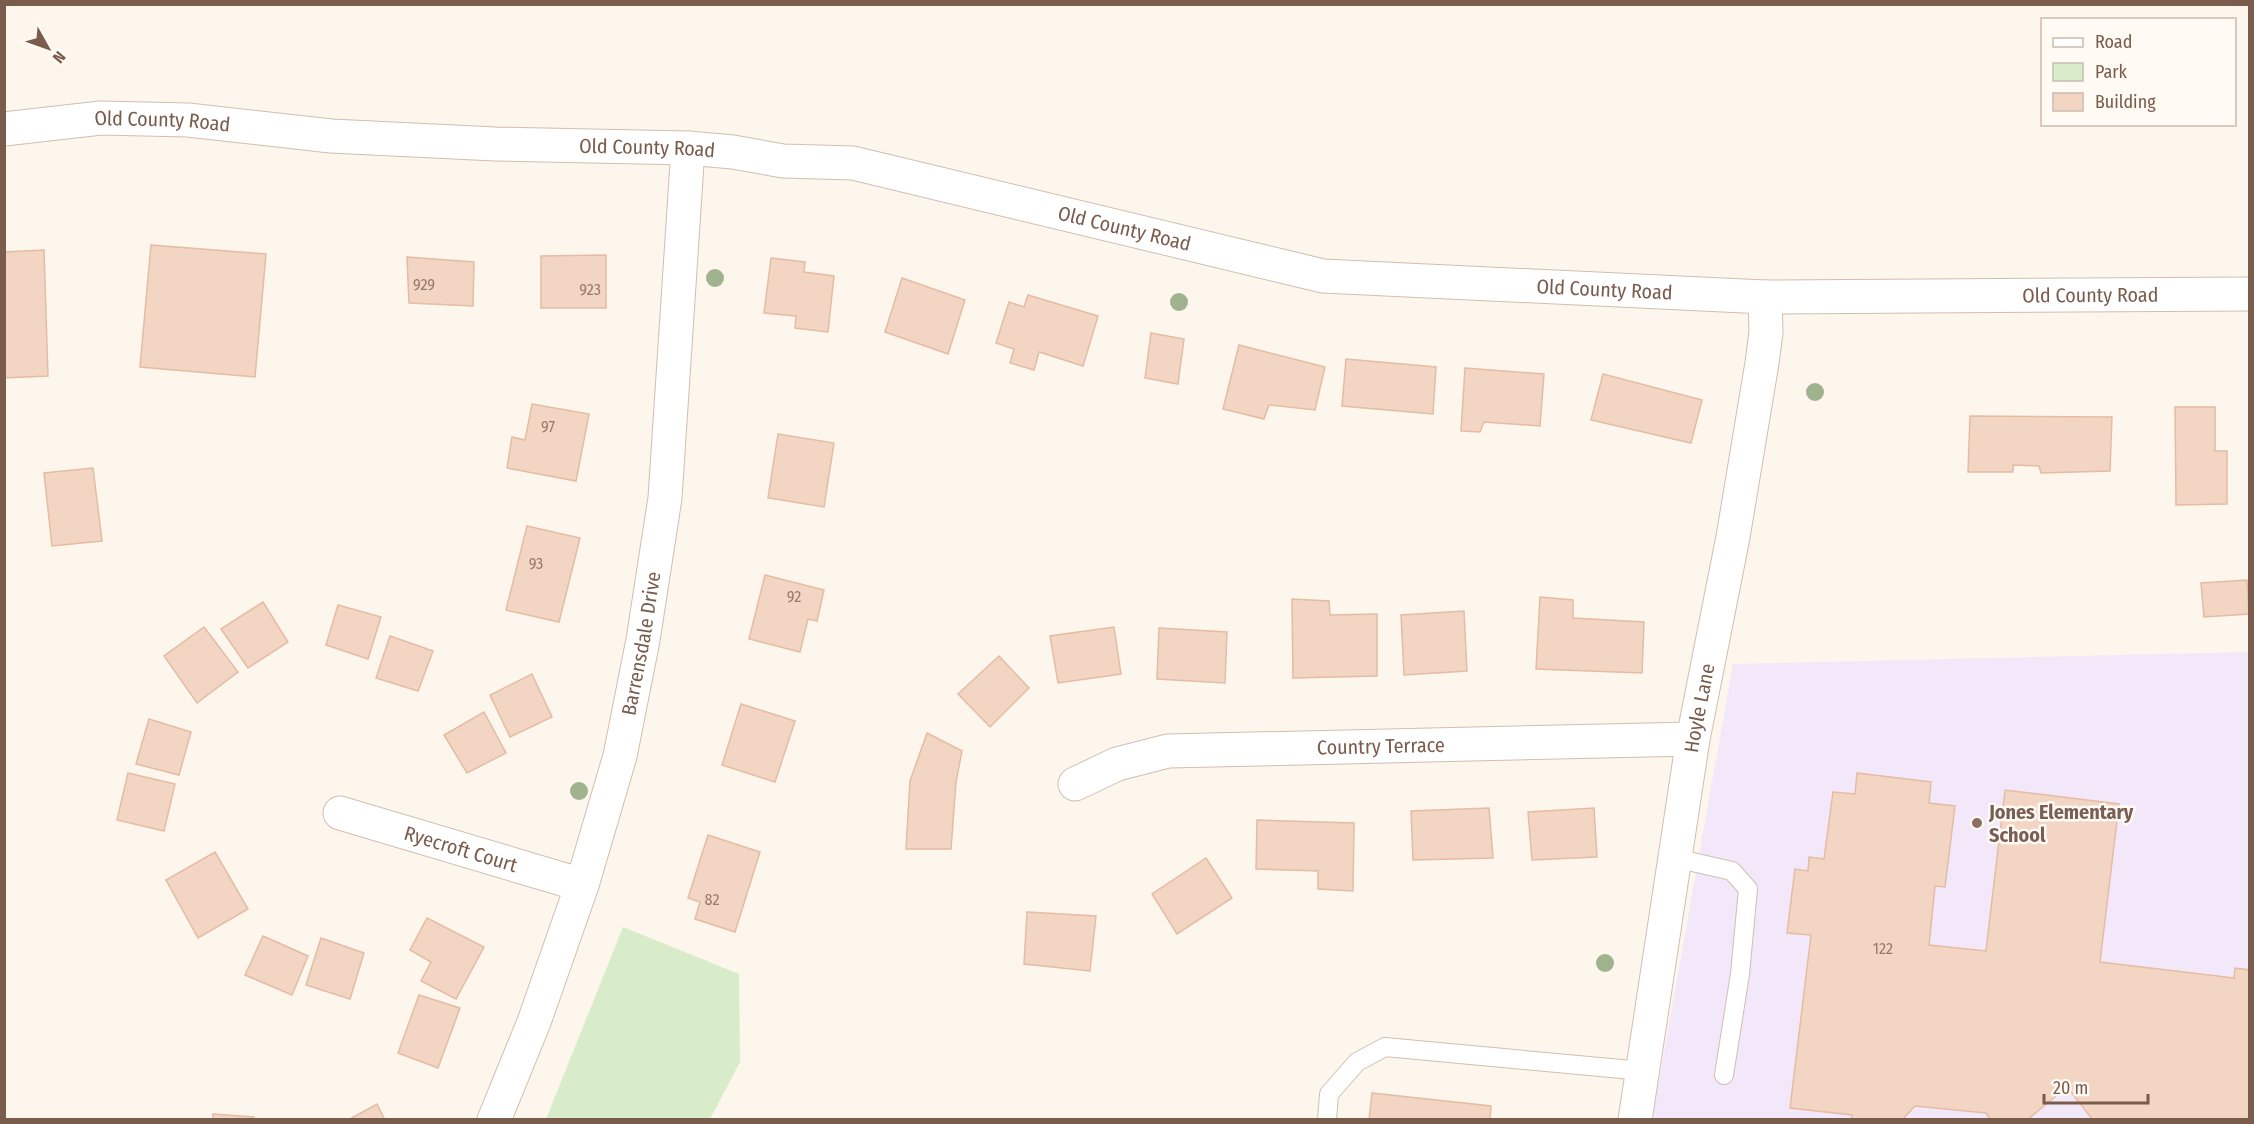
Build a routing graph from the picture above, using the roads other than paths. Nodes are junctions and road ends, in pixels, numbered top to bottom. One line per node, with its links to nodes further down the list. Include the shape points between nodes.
1 (4, 129): 2 (street, Old County Road, via 101,118 188,120 418,140)
2 (688, 148): 4 (street, Old County Road, via 783,161 853,163 1323,276); 9 (street, Barrensdale Drive, via 665,498 620,756)
3 (2250, 294): 4 (street, Old County Road)
4 (1765, 297): 5 (street, Hoyle Lane, via 1762,363)
5 (1693, 739): 6 (street, Country Terrace, via 1168,751 1117,764); 8 (street, Hoyle Lane)
6 (1076, 784)
7 (340, 813): 9 (street, Ryecroft Court)
8 (1675, 858): 10 (street, Hoyle Lane); 11 (lane, via 1732,871 1748,889)
9 (582, 885): 12 (street, Barrensdale Drive, via 534,1022)
10 (1644, 1071): 13 (lane, via 1385,1047 1357,1062 1329,1094); 14 (street, Hoyle Lane)
11 (1724, 1075)
12 (494, 1119)
13 (1326, 1119)
14 (1635, 1119)

